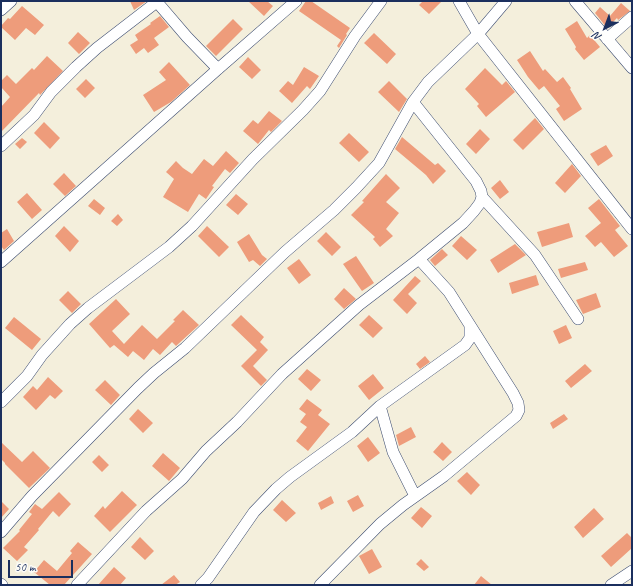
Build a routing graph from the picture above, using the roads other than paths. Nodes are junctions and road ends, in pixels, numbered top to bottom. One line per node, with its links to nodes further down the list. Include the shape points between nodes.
1 (12, 1): 8 (street)
2 (158, 1): 13 (street, via 186,37); 15 (street, via 76,67 51,92 34,115)
3 (296, 1): 13 (street)
4 (381, 1): 22 (street, via 320,91 303,110 253,159 192,226 70,324 27,376)
5 (459, 1): 10 (street)
6 (506, 1): 10 (street)
7 (575, 1): 11 (street)
8 (1, 10)
9 (632, 17): 11 (street)
10 (478, 34): 14 (street, via 437,72); 17 (street)
11 (607, 39): 12 (street)
12 (632, 68)
13 (218, 69): 19 (street)
14 (413, 102): 16 (street, via 476,181); 25 (street, via 378,163 356,188 185,348 138,388 32,496)
15 (1, 146)
16 (482, 197): 18 (street, via 463,223); 20 (street, via 535,255)
17 (632, 229)
18 (419, 259): 21 (street, via 449,292); 27 (street, via 359,305 282,374 182,479 146,510)
19 (1, 262)
20 (578, 319)
21 (470, 325): 23 (street, via 470,338 465,345); 29 (street, via 513,393 519,410 516,416 444,476 380,524)
22 (1, 402)
23 (380, 406): 24 (street, via 393,452); 28 (street, via 352,432 276,489 254,512)
24 (415, 496)
25 (1, 532)
26 (632, 571): 30 (street)
27 (76, 585)
28 (202, 585)
29 (320, 585)
30 (611, 585)

